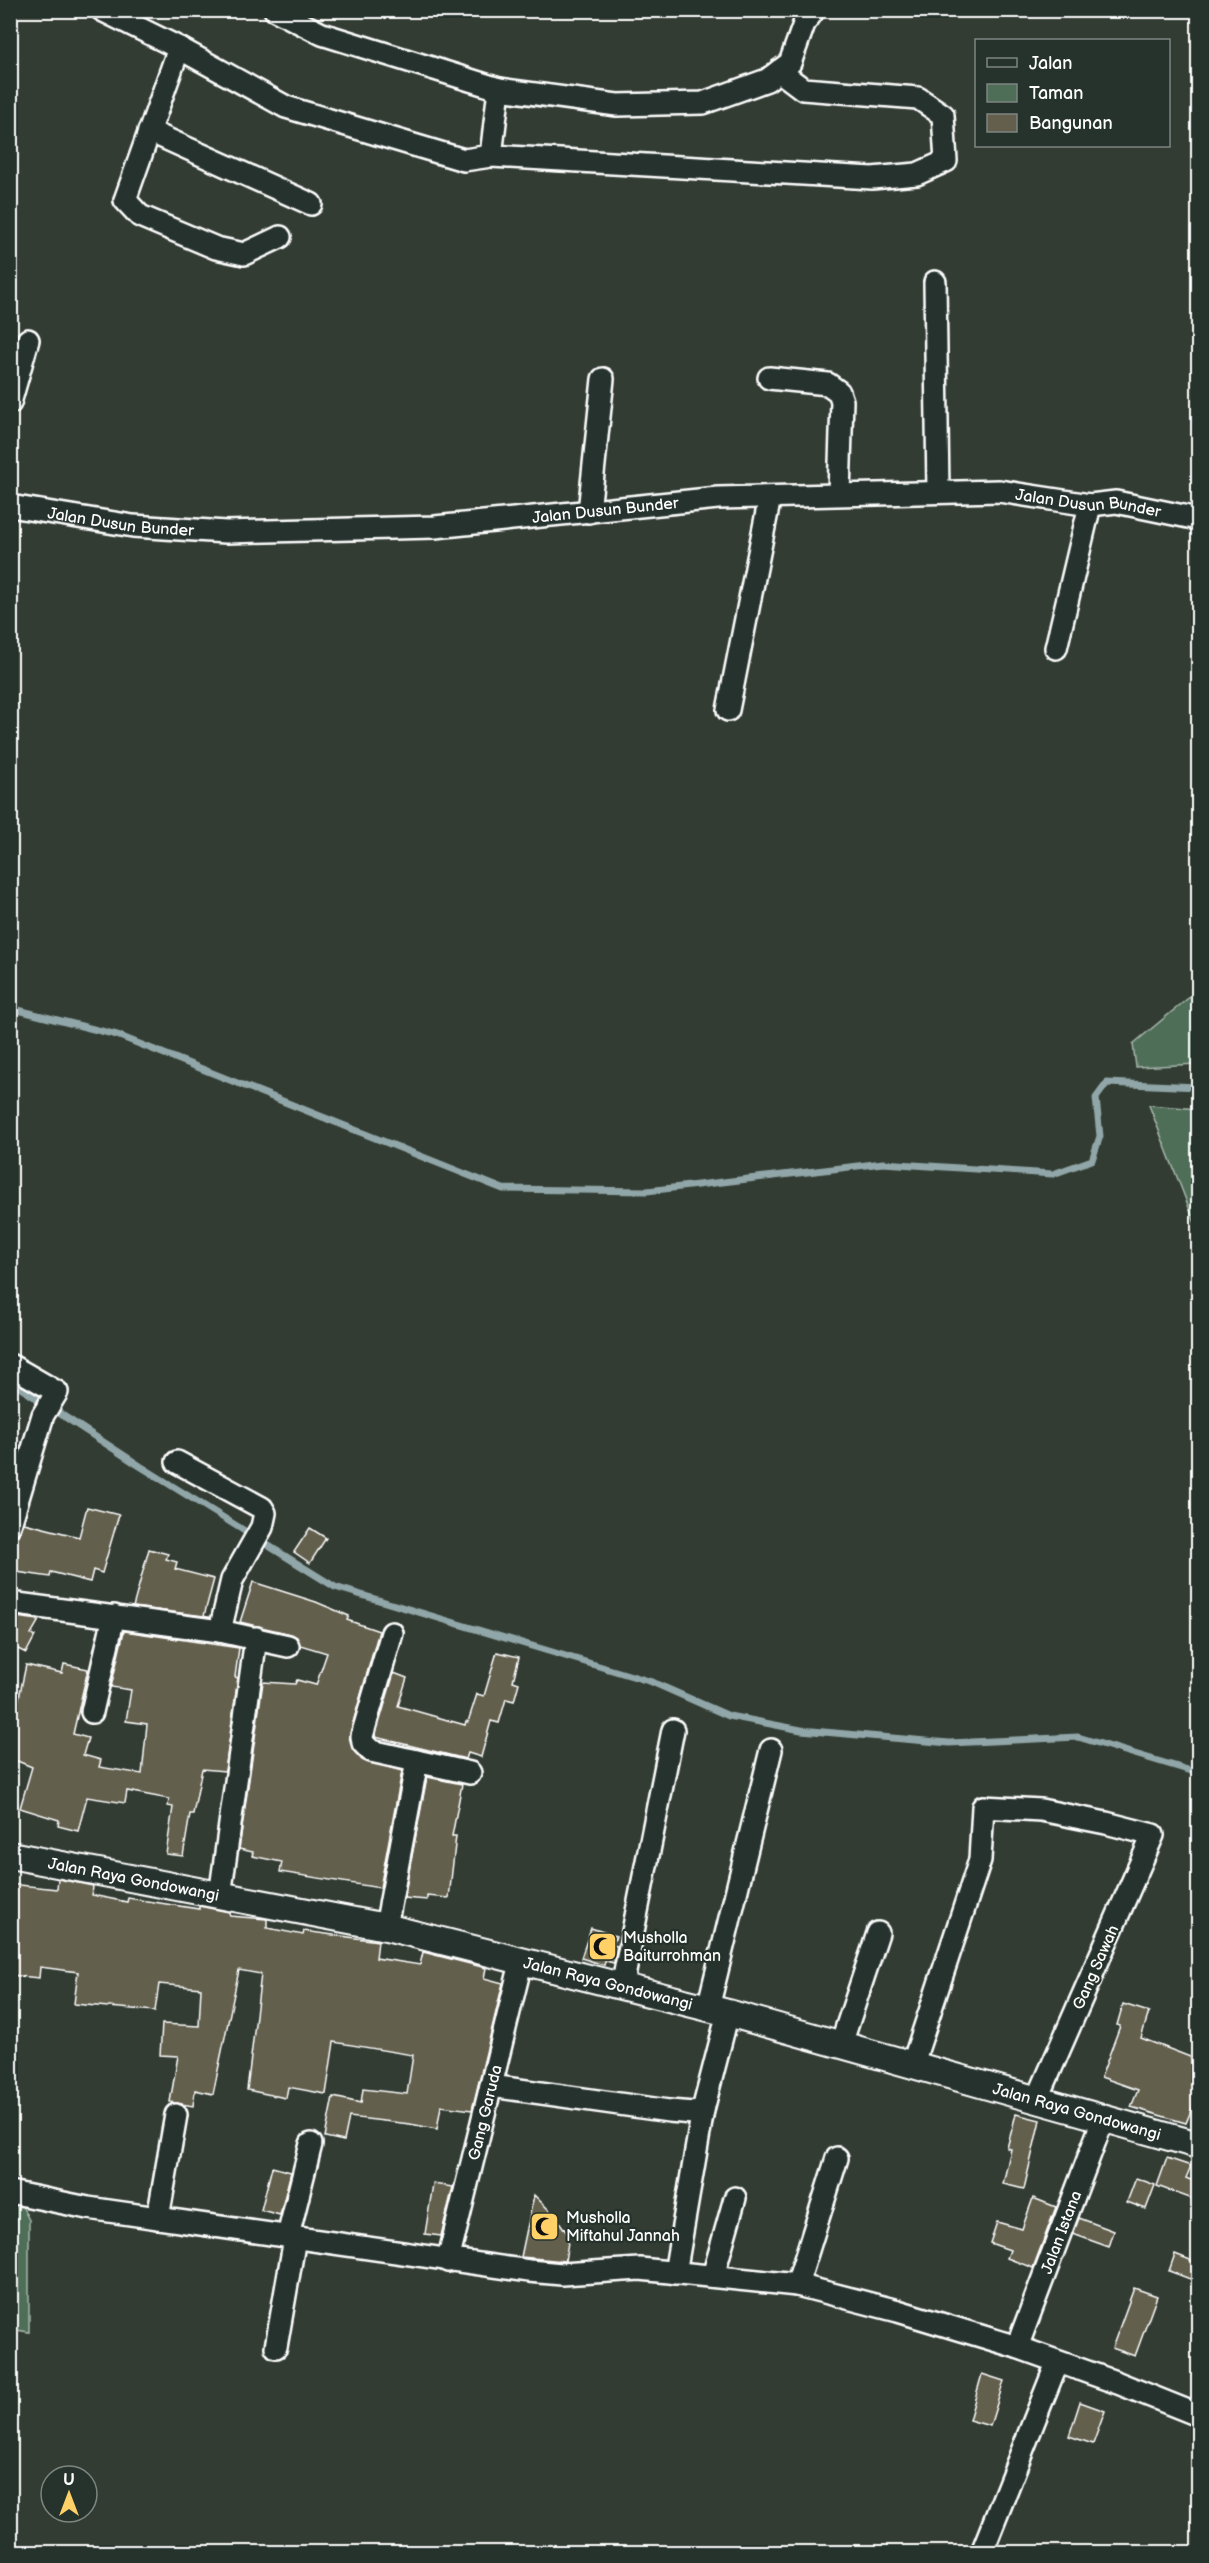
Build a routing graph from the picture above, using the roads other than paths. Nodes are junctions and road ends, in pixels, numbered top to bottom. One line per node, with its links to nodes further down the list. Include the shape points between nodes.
1 (102, 10): 4 (street)
2 (275, 10): 6 (street, via 322,34)
3 (814, 10): 5 (street, via 804,24 790,63)
4 (178, 48): 7 (street); 8 (street, via 286,107 464,160)
5 (779, 71): 6 (street, via 767,80 703,103 617,105); 8 (street, via 803,89 918,98 943,115 946,162 917,174 872,178)
6 (499, 89): 8 (street)
7 (149, 131): 9 (street); 10 (street, via 124,200 140,216 216,248 244,254)
8 (491, 156)
9 (310, 204)
10 (280, 237)
11 (935, 282): 16 (street)
12 (28, 340): 15 (street)
13 (769, 378): 17 (street, via 828,384 839,392)
14 (603, 379): 21 (street)
15 (10, 403)
16 (938, 491): 17 (street, Jalan Dusun Bunder); 19 (street, Jalan Dusun Bunder, via 999,491)
17 (839, 494): 18 (street, Jalan Dusun Bunder)
18 (770, 496): 21 (street, Jalan Dusun Bunder); 24 (street)
19 (1090, 505): 22 (street, Jalan Dusun Bunder, via 1116,502); 23 (street)
20 (10, 506): 21 (street, Jalan Dusun Bunder, via 133,526 226,532 435,526)
21 (589, 512)
22 (1198, 519)
23 (1056, 648)
24 (728, 710)
25 (10, 1365): 27 (street, via 57,1392 47,1407)
26 (177, 1462): 30 (street, via 262,1508 265,1515 232,1580)
27 (10, 1525)
28 (13, 1609): 29 (street)
29 (114, 1616): 30 (street); 34 (street)
30 (220, 1631): 32 (street)
31 (392, 1633): 37 (street, via 363,1743 371,1751)
32 (256, 1638): 33 (street); 40 (street)
33 (288, 1646)
34 (92, 1712)
35 (673, 1730): 44 (street)
36 (771, 1750): 45 (street)
37 (417, 1761): 38 (street); 41 (street)
38 (470, 1773)
39 (10, 1855): 40 (street, Jalan Raya Gondowangi)
40 (220, 1896): 41 (street, Jalan Raya Gondowangi)
41 (386, 1927): 43 (street, Jalan Raya Gondowangi)
42 (878, 1933): 46 (street)
43 (521, 1963): 44 (street, Jalan Raya Gondowangi); 48 (street, Gang Garuda)
44 (621, 1987): 45 (street, Jalan Raya Gondowangi)
45 (718, 2010): 46 (street, Jalan Raya Gondowangi); 50 (street)
46 (841, 2044): 47 (street, Jalan Raya Gondowangi)
47 (912, 2066): 49 (street, Jalan Raya Gondowangi); 49 (street, Gang Sawah, via 980,1860 983,1807 1041,1810 1154,1835)
48 (491, 2086): 50 (street, via 669,2111); 60 (street, Gang Garuda)
49 (1038, 2098): 52 (street, Jalan Raya Gondowangi)
50 (703, 2110): 61 (street)
51 (176, 2115): 58 (street)
52 (1104, 2117): 54 (street, Jalan Raya Gondowangi); 65 (street, Jalan Istana)
53 (310, 2144): 59 (street)
54 (1198, 2145)
55 (837, 2158): 63 (street)
56 (10, 2192): 58 (street)
57 (735, 2198): 62 (street)
58 (158, 2218): 59 (street)
59 (291, 2237): 60 (street); 64 (street)
60 (448, 2261): 61 (street, via 562,2274 640,2269)
61 (675, 2273): 62 (street)
62 (713, 2276): 63 (street)
63 (796, 2285): 65 (street)
64 (276, 2347)
65 (1017, 2347): 66 (street)
66 (1057, 2363): 67 (street); 68 (street)
67 (1198, 2415)
68 (982, 2553)

